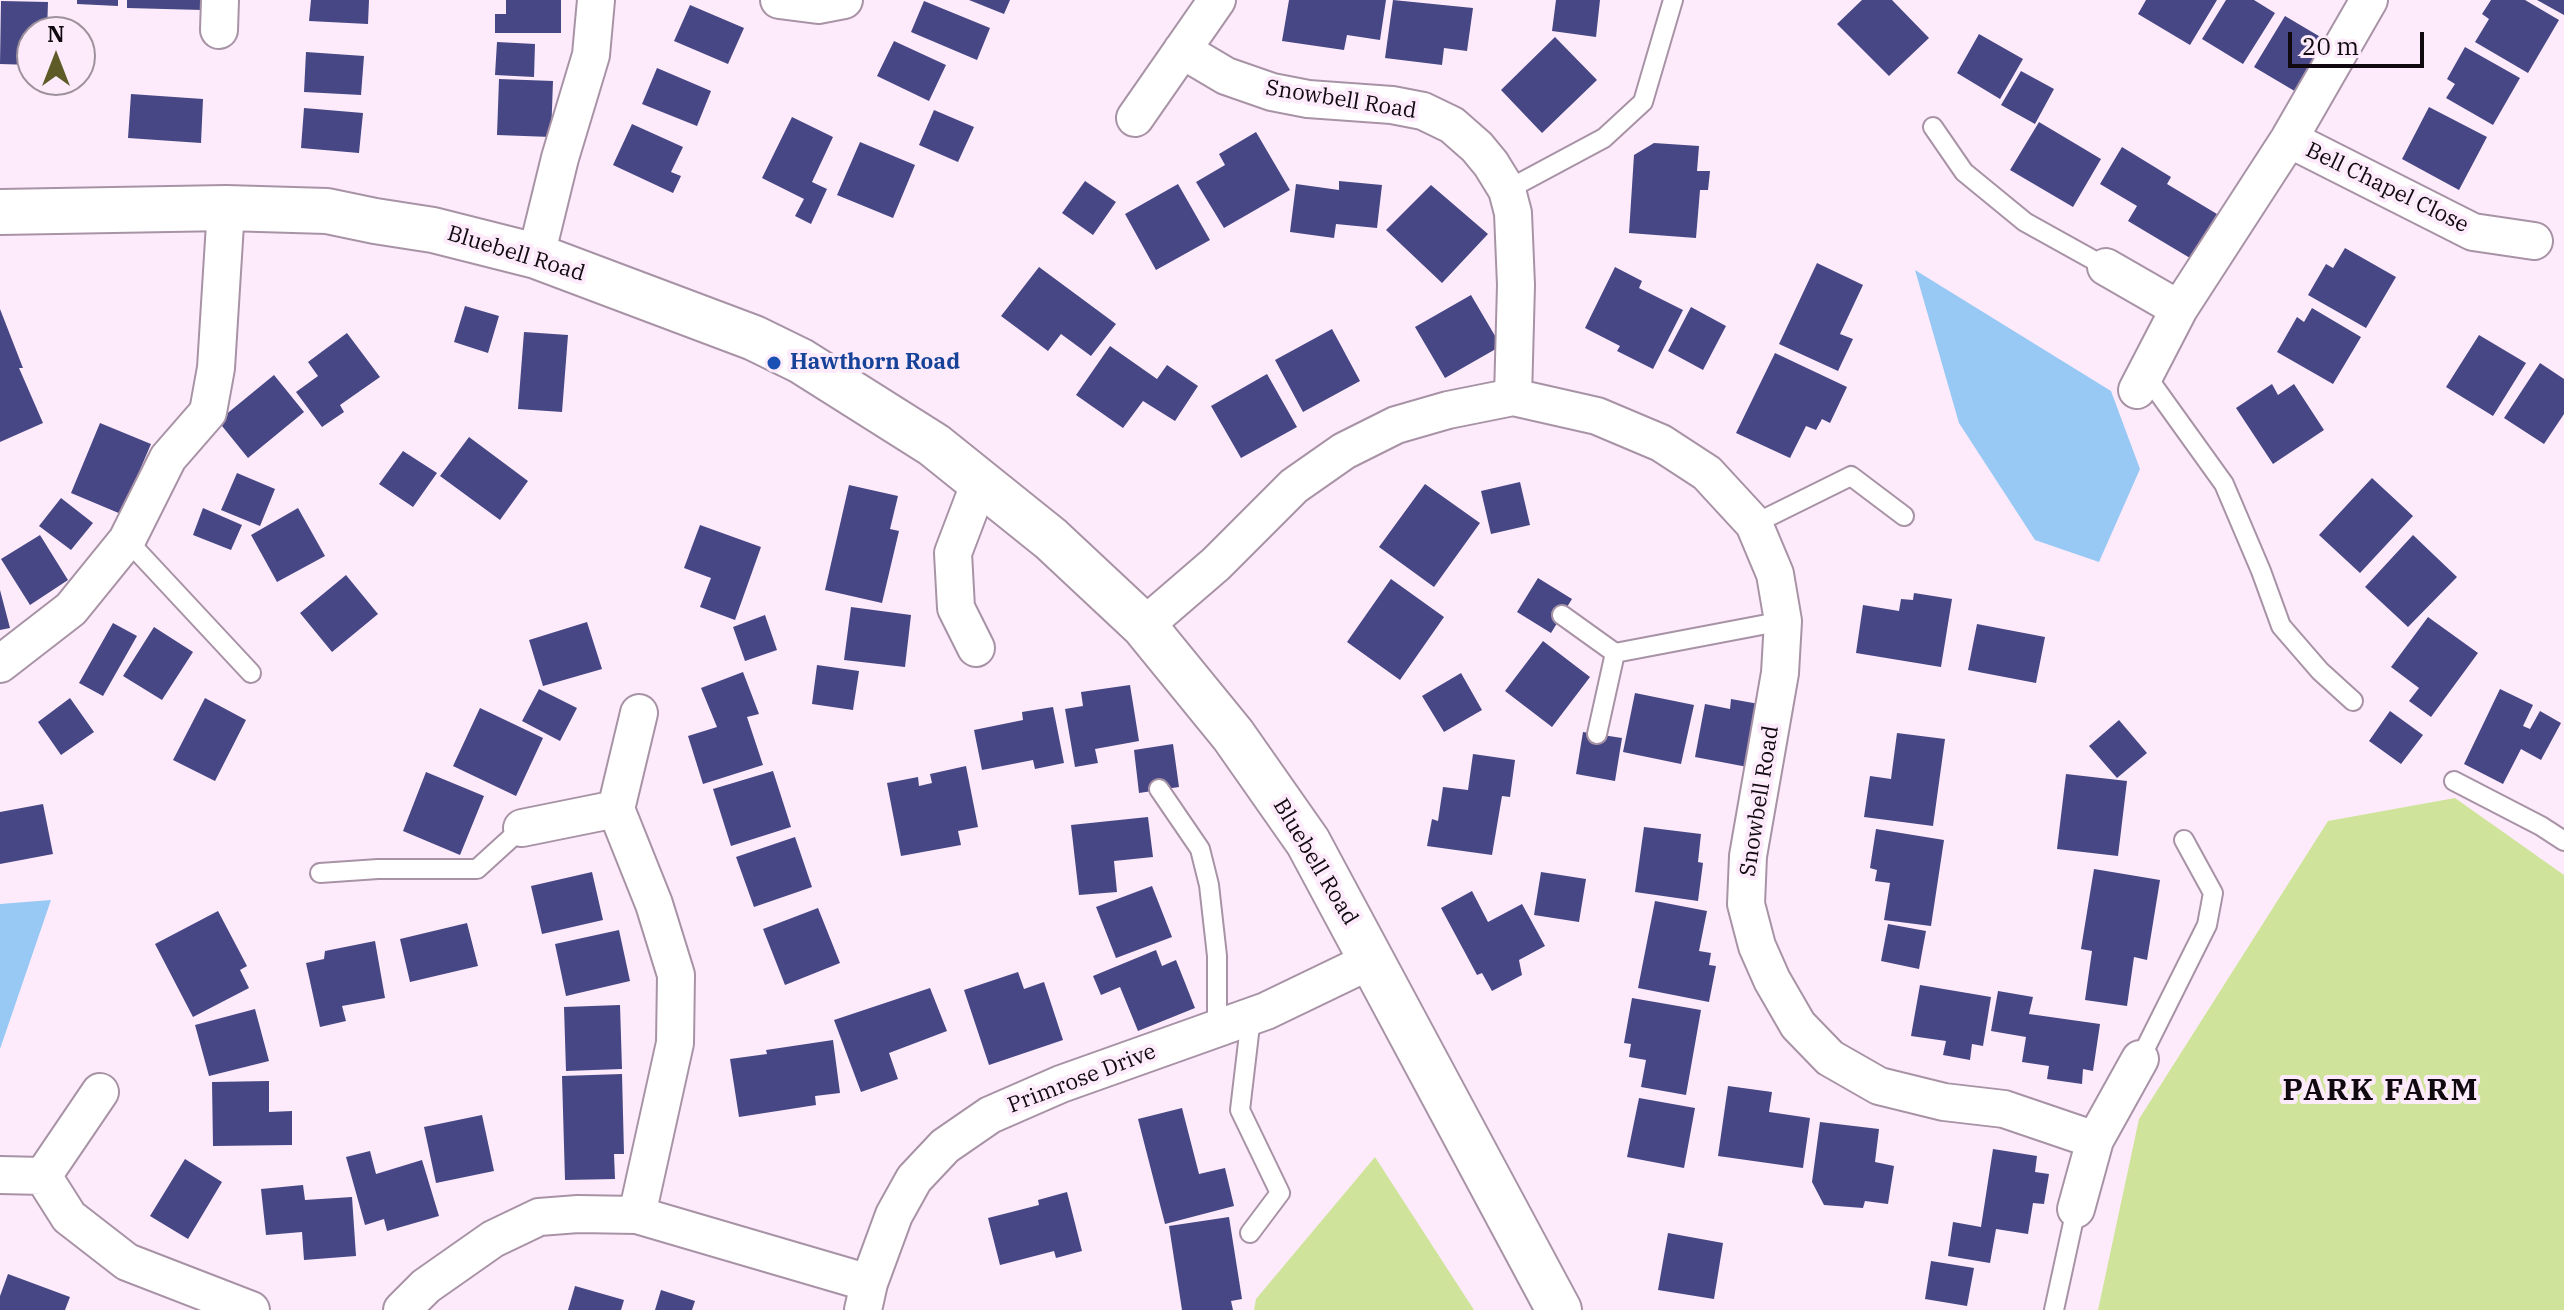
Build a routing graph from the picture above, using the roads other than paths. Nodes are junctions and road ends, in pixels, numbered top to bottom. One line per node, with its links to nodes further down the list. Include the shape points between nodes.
1 (596, 0): 15 (street, via 591,55)
2 (779, 0): 3 (street, via 818,5)
3 (844, 0)
4 (1217, 0): 7 (street)
5 (1673, 0): 11 (lane, via 1643,102 1604,138)
6 (2369, 0): 10 (street, Bell Chapel Close)
7 (1182, 50): 8 (street); 11 (street, Snowbell Road, via 1226,76 1272,92 1423,111 1452,125 1477,147)
8 (1135, 118)
9 (1933, 127): 16 (lane, via 1964,172 2025,222)
10 (2289, 139): 14 (street, Bell Chapel Close, via 2473,232); 17 (street, Bell Chapel Close)
11 (1507, 190): 19 (street, Snowbell Road, via 1516,242)
12 (226, 208): 13 (street, Bluebell Road); 15 (street, Bluebell Road, via 327,211); 23 (street, via 216,368 208,412 168,458)
13 (0, 212)
14 (2534, 241)
15 (536, 256): 20 (street, Bluebell Road, via 754,338 801,361 934,445)
16 (2106, 267): 17 (street)
17 (2179, 309): 18 (street, Bell Chapel Close)
18 (2141, 382): 31 (lane, via 2224,484 2281,626)
19 (1513, 397): 22 (street, Snowbell Road, via 1597,416 1661,443 1707,473); 26 (street, Snowbell Road, via 1396,425 1344,451 1294,486)
20 (980, 482): 26 (street, Bluebell Road, via 1051,539); 27 (street, via 953,553 956,608)
21 (1904, 516): 22 (lane, via 1851,476)
22 (1754, 524): 25 (street, Snowbell Road, via 1775,574)
23 (127, 540): 29 (street, via 71,609); 30 (lane)
24 (1562, 615): 28 (lane)
25 (1783, 621): 28 (lane); 46 (street, Snowbell Road, via 1780,673 1748,856 1746,904 1757,946 1798,1025 1830,1058 1879,1086 2004,1109)
26 (1144, 626): 41 (street, Bluebell Road, via 1233,735 1308,842)
27 (976, 648)
28 (1615, 653): 33 (lane)
29 (0, 664)
30 (251, 673)
31 (2353, 701)
32 (639, 713): 36 (street)
33 (1597, 734)
34 (2454, 781): 39 (lane)
35 (1159, 789): 43 (lane, via 1200,849 1209,885 1217,956)
36 (616, 809): 37 (street); 50 (street, via 676,975 675,1043)
37 (522, 828): 40 (lane, via 477,869)
38 (2184, 840): 44 (lane, via 2213,893 2207,925)
39 (2564, 841)
40 (320, 873)
41 (1372, 960): 42 (street, Primrose Drive); 55 (street, Bluebell Road)
42 (1251, 1017): 43 (street, Primrose Drive); 51 (lane, via 1240,1110 1280,1193)
43 (1217, 1029): 52 (street, Primrose Drive, via 1061,1084 990,1115 945,1146 914,1179 894,1215)
44 (2140, 1059): 46 (street)
45 (100, 1092): 48 (street)
46 (2095, 1140): 49 (street)
47 (0, 1175): 48 (street)
48 (43, 1176): 53 (street, via 69,1217 127,1262)
49 (2076, 1209): 56 (lane)
50 (637, 1215): 52 (street, Primrose Drive); 54 (street, Primrose Drive, via 539,1217 493,1239 426,1286)
51 (1250, 1233)
52 (866, 1297)
53 (236, 1307)
54 (402, 1310)
55 (1559, 1310)
56 (2054, 1310)

